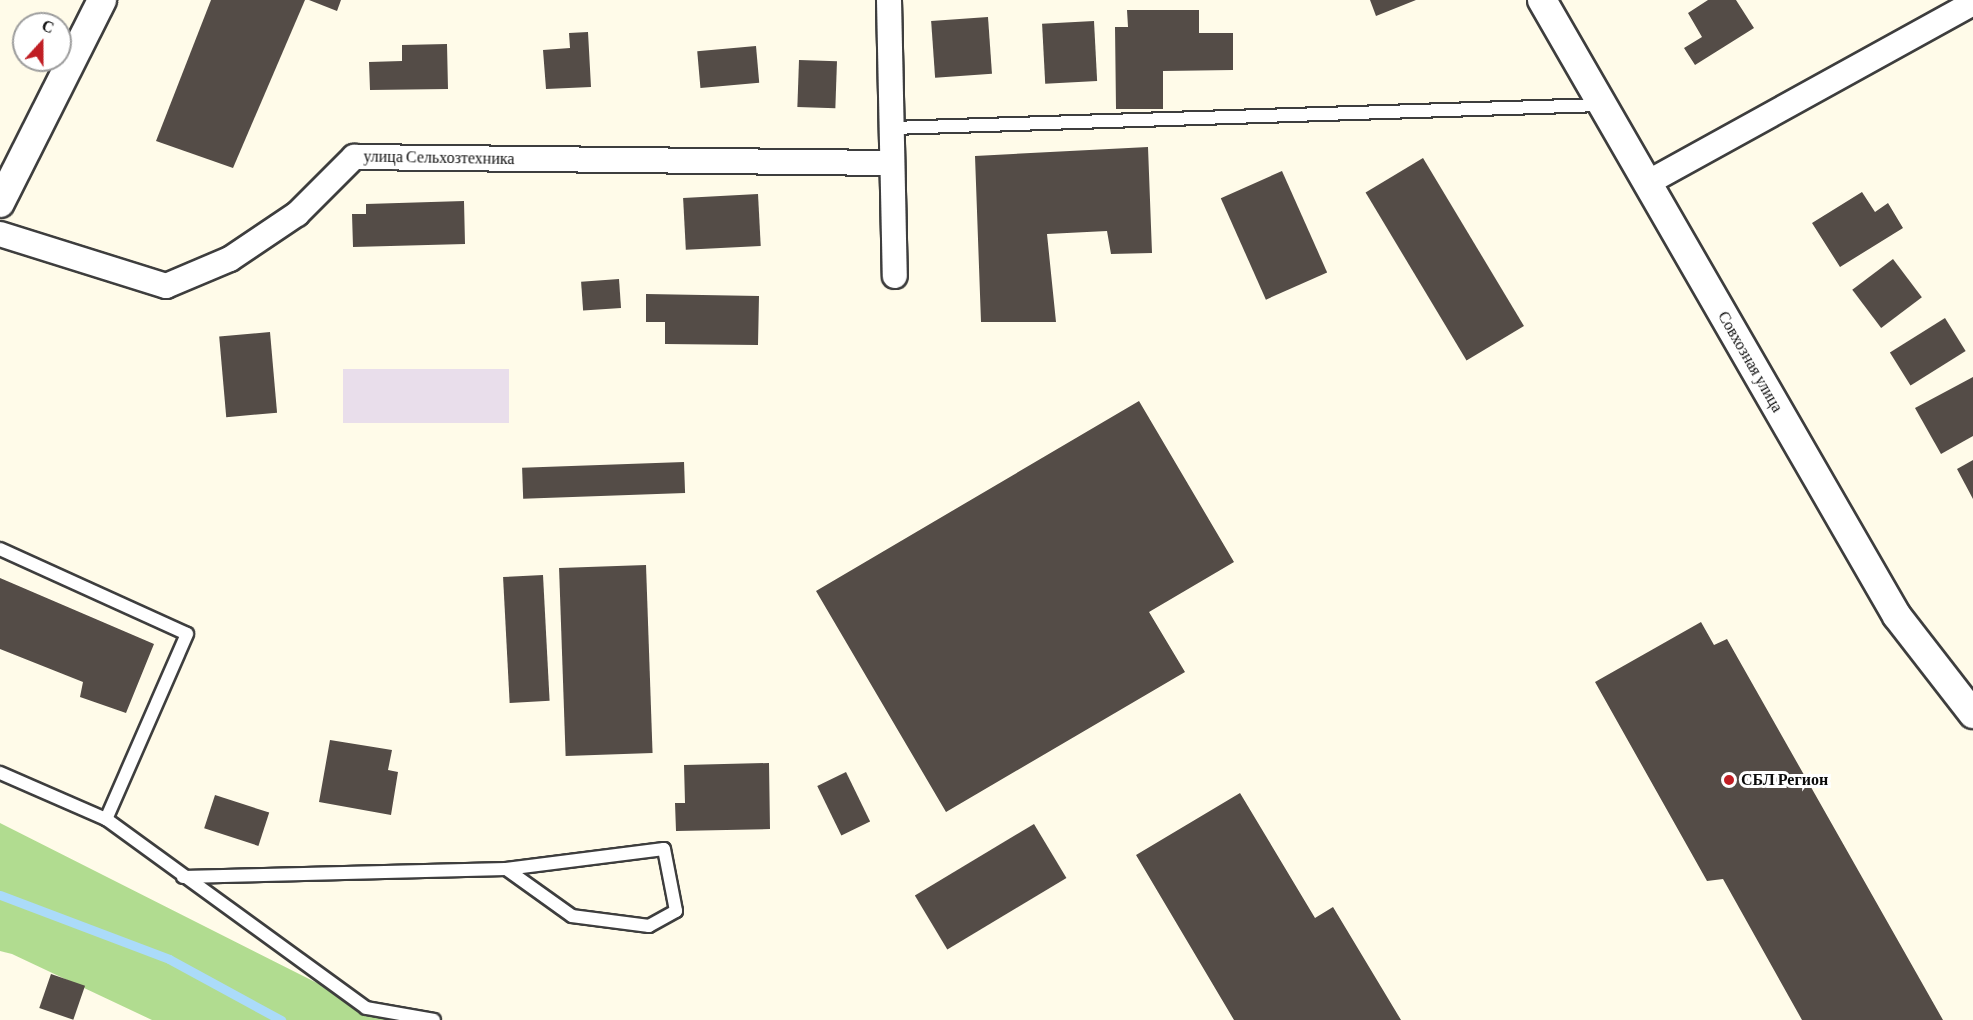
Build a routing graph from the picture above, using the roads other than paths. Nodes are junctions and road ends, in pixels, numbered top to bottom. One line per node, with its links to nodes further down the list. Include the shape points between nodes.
1 (102, 0): 9 (street)
2 (889, 0): 6 (street)
3 (1542, 0): 5 (street, Совхозная улица)
4 (1973, 3): 8 (street)
5 (1602, 105): 6 (lane); 8 (street, Совхозная улица)
6 (892, 128): 7 (street)
7 (892, 163): 10 (street, улица Сельхозтехника, via 354,157 297,214 230,259 166,286); 11 (street)
8 (1647, 183): 13 (street, Совхозная улица, via 1897,616)
9 (0, 203)
10 (0, 234)
11 (895, 276)
12 (0, 549): 15 (lane, via 187,634)
13 (1973, 714)
14 (0, 772): 15 (lane)
15 (106, 819): 17 (lane)
16 (506, 870): 16 (lane, via 572,916 649,926 676,912 664,849); 17 (lane)
17 (183, 877): 18 (lane, via 366,1008)
18 (434, 1020)

